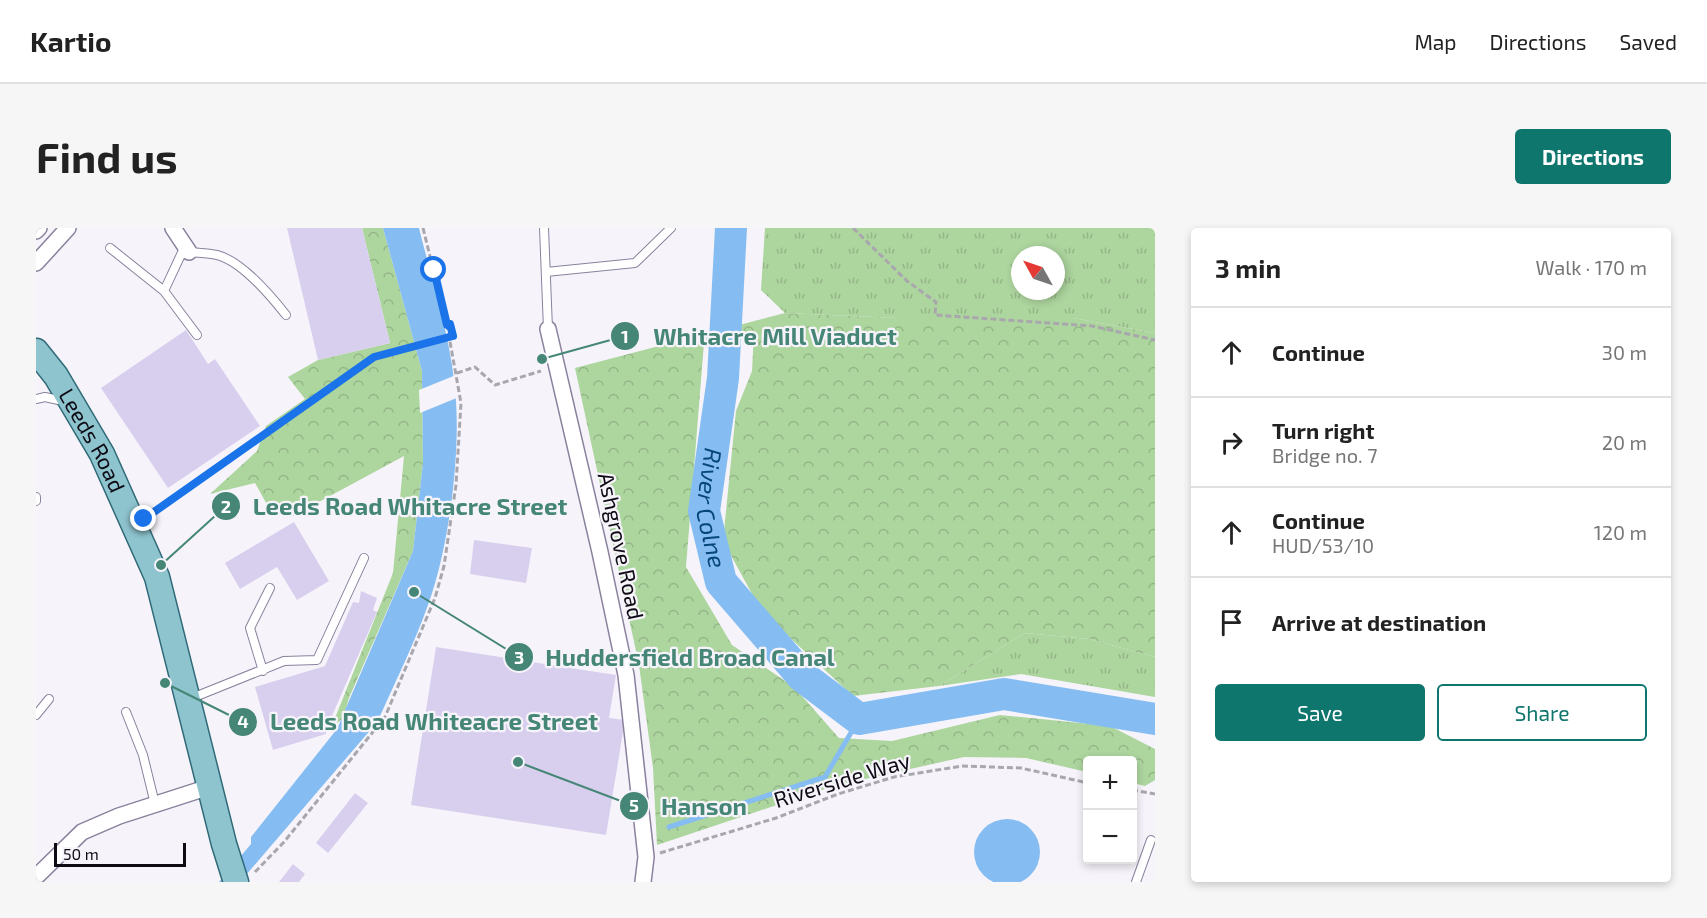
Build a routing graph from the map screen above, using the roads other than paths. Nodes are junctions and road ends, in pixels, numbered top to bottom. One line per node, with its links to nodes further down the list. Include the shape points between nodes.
1 (68, 228): 7 (street)
2 (173, 228): 6 (street)
3 (544, 228): 8 (lane)
4 (671, 228): 8 (lane, via 635,263)
5 (110, 248): 9 (lane)
6 (187, 249): 9 (lane); 10 (lane, via 220,256 234,265 266,290)
7 (36, 263)
8 (546, 272): 11 (lane)
9 (164, 291): 12 (lane)
10 (286, 315)
11 (548, 329): 28 (street, Ashgrove Road, via 626,675 646,857)
12 (197, 335)
13 (36, 351): 15 (main road, Leeds Road)
14 (36, 399): 15 (lane, via 52,397)
15 (72, 404): 20 (main road, Leeds Road, via 102,454 158,578)
16 (364, 558): 18 (lane, via 317,660 284,661)
17 (270, 588): 18 (lane, via 250,628)
18 (263, 671): 20 (lane)
19 (49, 699): 22 (lane)
20 (187, 700): 23 (main road, Leeds Road)
21 (126, 712): 24 (lane)
22 (36, 715)
23 (209, 787): 24 (street); 27 (main road, Leeds Road, via 224,844)
24 (156, 804): 26 (street, via 82,832)
25 (1151, 840): 29 (lane)
26 (36, 877)
27 (244, 878)
28 (643, 882)
29 (1136, 882)

